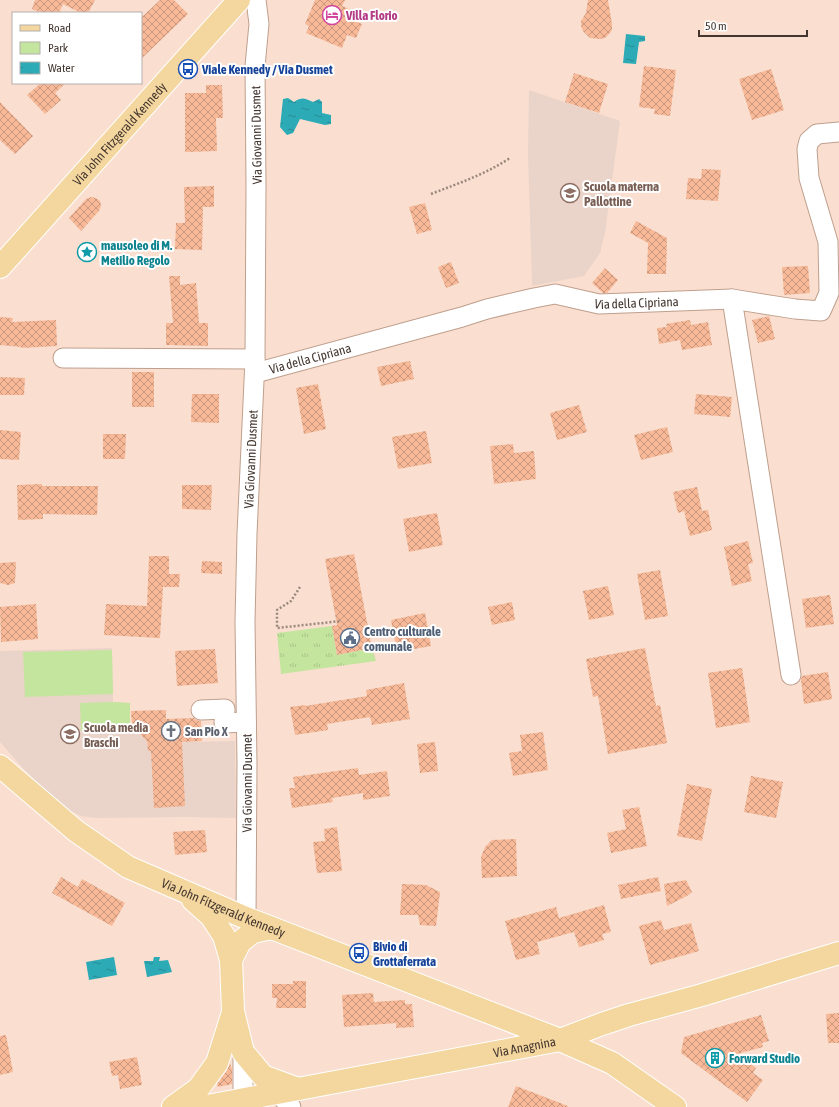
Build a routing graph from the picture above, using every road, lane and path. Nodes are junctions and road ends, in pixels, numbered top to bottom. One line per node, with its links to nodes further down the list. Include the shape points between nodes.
1 (239, 0): 6 (main road, Via John Fitzgerald Kennedy)
2 (256, 0): 9 (street, Via Giovanni Dusmet, via 259,24 255,66)
3 (839, 132): 7 (street, Via della Cipriana, via 817,134 809,141 807,149 809,178 828,242 829,294 821,311)
4 (510, 158): 5 (path, via 494,168)
5 (431, 194)
6 (0, 267)
7 (732, 299): 9 (street, Via della Cipriana, via 600,304 555,294 487,308 455,319); 12 (street)
8 (63, 358): 9 (street, Via della Cipriana)
9 (255, 366): 14 (street, Via Giovanni Dusmet, via 247,534)
10 (300, 587): 11 (path, via 290,601 277,610 277,628)
11 (341, 621)
12 (791, 675)
13 (201, 710): 14 (street, via 225,709 224,724)
14 (246, 722): 17 (street, Via Giovanni Dusmet)
15 (0, 766): 16 (main road, Via John Fitzgerald Kennedy, via 76,831 128,867)
16 (183, 892): 17 (main road, Via John Fitzgerald Kennedy); 20 (main road, via 211,916 224,936)
17 (246, 918): 18 (main road, Via John Fitzgerald Kennedy)
18 (272, 928): 20 (main road, via 253,932 240,942); 22 (main road, Via John Fitzgerald Kennedy)
19 (839, 953): 23 (main road, Via Anagnina, via 629,1015)
20 (231, 960): 21 (main road)
21 (233, 1011): 25 (main road); 28 (main road, via 217,1063 198,1089)
22 (513, 1022): 23 (main road, Via John Fitzgerald Kennedy); 24 (main road, via 517,1037)
23 (560, 1040): 24 (main road, Via Anagnina); 30 (main road, Via John Fitzgerald Kennedy, via 612,1063)
24 (504, 1051): 26 (main road, Via Anagnina)
25 (243, 1052): 26 (main road, via 263,1076); 27 (street)
26 (289, 1096): 27 (main road, Via Anagnina)
27 (243, 1103): 29 (main road, Via Anagnina)
28 (173, 1107)
29 (202, 1107)
30 (675, 1107)

